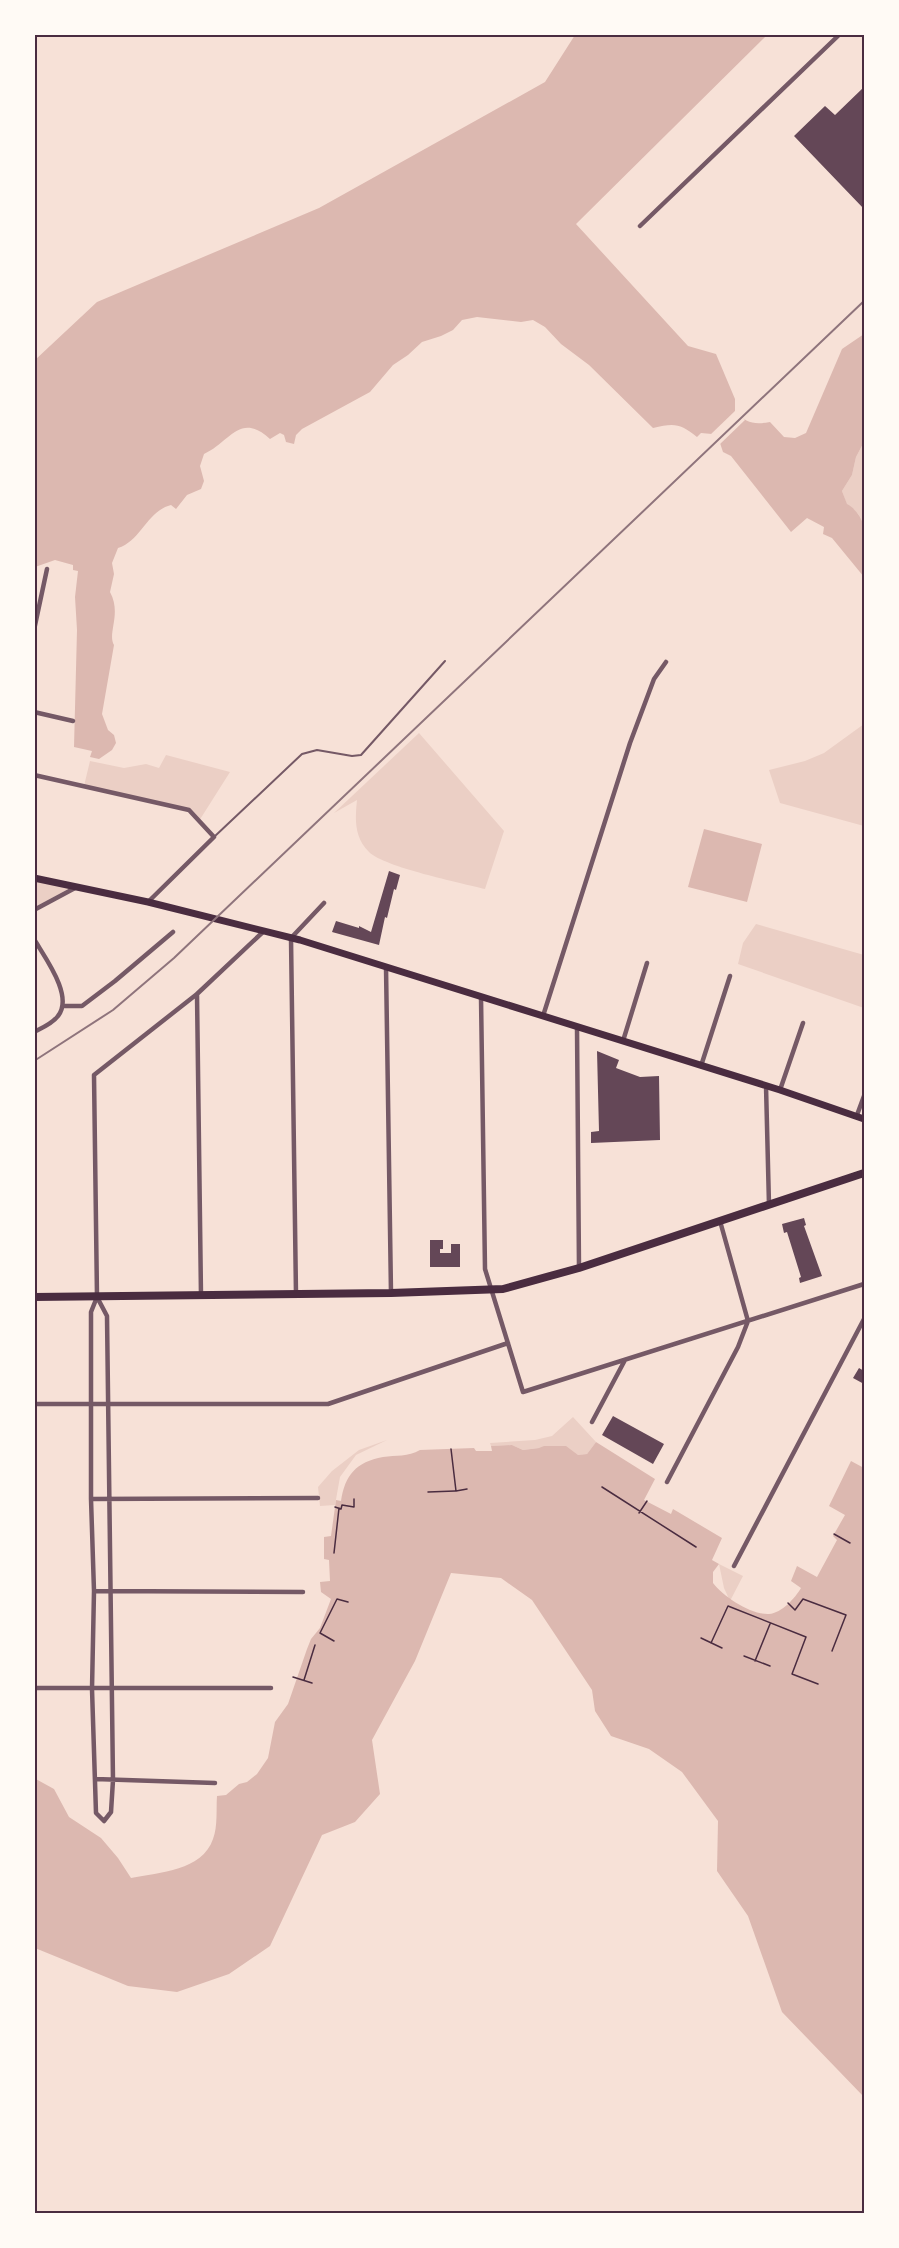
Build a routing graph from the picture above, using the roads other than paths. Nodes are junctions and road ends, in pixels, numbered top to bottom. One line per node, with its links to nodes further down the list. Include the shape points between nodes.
1 (840, 34): 2 (street)
2 (640, 226)
3 (47, 569): 4 (street)
4 (40, 603): 5 (street); 6 (street)
5 (34, 606)
6 (34, 630)
7 (445, 661): 12 (lane, via 361,755 317,750 302,754)
8 (666, 662): 28 (street, via 654,679 626,753)
9 (34, 712): 10 (street)
10 (73, 721)
11 (34, 775): 12 (street, via 189,810)
12 (214, 837): 15 (street)
13 (34, 878): 14 (main road)
14 (75, 888): 15 (main road); 17 (street)
15 (148, 902): 18 (main road)
16 (324, 903): 20 (street)
17 (34, 909)
18 (264, 931): 20 (main road); 25 (street)
19 (173, 932): 27 (street, via 82,1006)
20 (291, 938): 23 (main road); 45 (street)
21 (34, 939): 27 (street, via 61,988)
22 (647, 963): 32 (street)
23 (386, 967): 26 (main road); 44 (street)
24 (730, 976): 33 (street)
25 (197, 994): 46 (street); 48 (street, via 94,1075)
26 (481, 997): 28 (main road); 43 (street, via 484,1269)
27 (63, 1006): 31 (street, via 54,1021)
28 (543, 1017): 30 (main road)
29 (803, 1023): 35 (street)
30 (577, 1028): 32 (main road); 41 (street)
31 (34, 1032)
32 (623, 1041): 33 (main road)
33 (701, 1066): 34 (main road)
34 (766, 1086): 35 (main road); 39 (street)
35 (780, 1090): 37 (main road)
36 (864, 1096): 37 (street)
37 (862, 1117)
38 (864, 1173): 39 (main road)
39 (769, 1205): 40 (main road)
40 (720, 1221): 41 (main road); 50 (street)
41 (579, 1268): 43 (main road)
42 (864, 1284): 50 (street)
43 (491, 1290): 44 (main road); 51 (street)
44 (391, 1293): 45 (main road)
45 (296, 1294): 46 (main road)
46 (201, 1296): 48 (main road)
47 (34, 1297): 48 (main road)
48 (97, 1297): 54 (street, via 91,1312); 55 (street, via 107,1316)
49 (864, 1319): 61 (street)
50 (748, 1321): 52 (street); 57 (street)
51 (508, 1343): 52 (street, via 523,1392); 55 (street, via 328,1404)
52 (625, 1360): 56 (street)
53 (34, 1404): 54 (street)
54 (91, 1404): 55 (street); 60 (street)
55 (108, 1404): 58 (street)
56 (592, 1422)
57 (667, 1482)
58 (110, 1498): 59 (street); 60 (street); 63 (street)
59 (318, 1498)
60 (91, 1499): 62 (street)
61 (734, 1566)
62 (94, 1591): 63 (street); 68 (street)
63 (111, 1592): 64 (street); 66 (street)
64 (303, 1592)
65 (34, 1688): 68 (street)
66 (112, 1688): 67 (street); 68 (street); 70 (street)
67 (271, 1688)
68 (93, 1689): 69 (street)
69 (95, 1779): 70 (street); 70 (street, via 96,1813 104,1821 111,1812)
70 (113, 1780): 71 (street)
71 (215, 1783)

